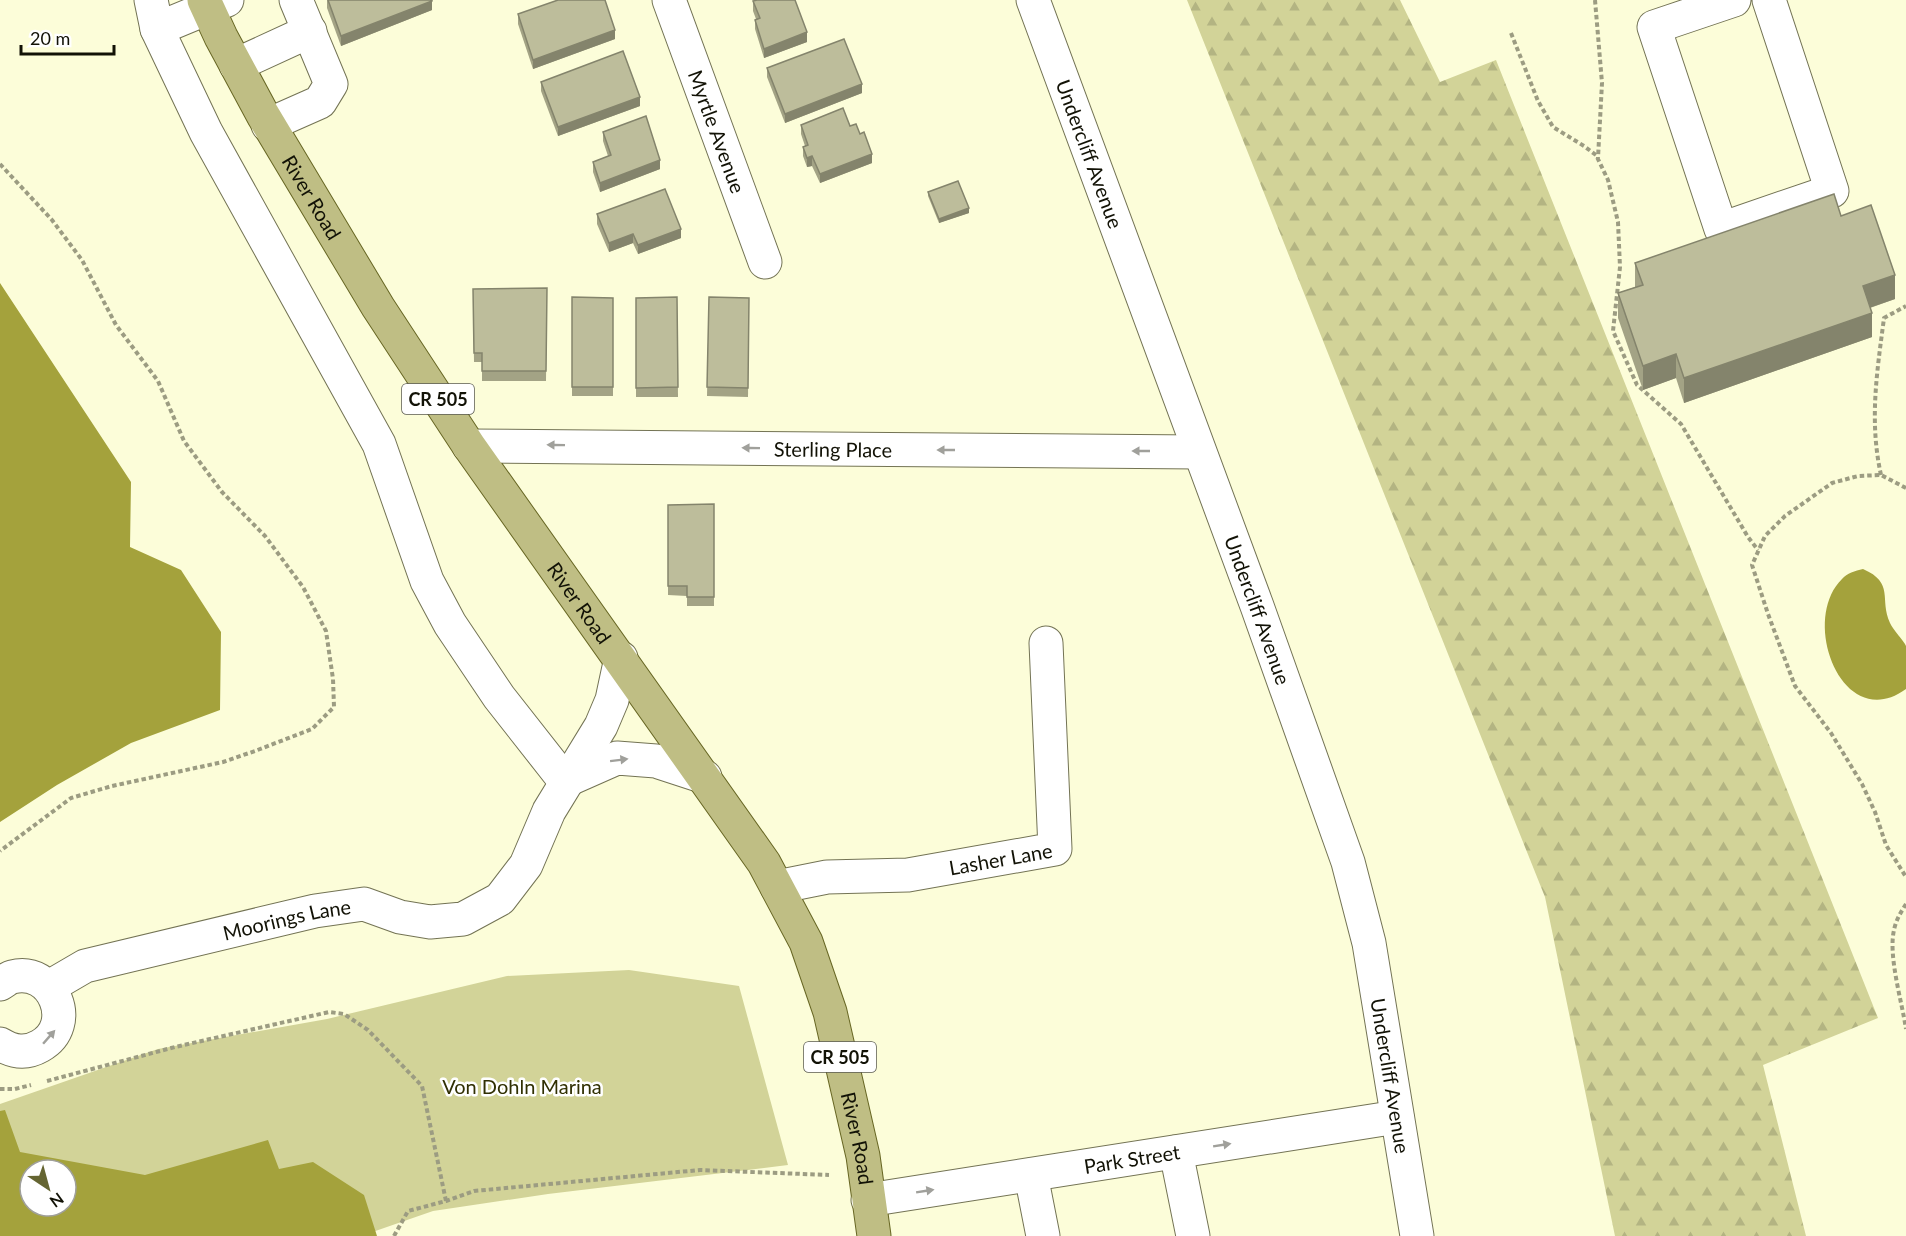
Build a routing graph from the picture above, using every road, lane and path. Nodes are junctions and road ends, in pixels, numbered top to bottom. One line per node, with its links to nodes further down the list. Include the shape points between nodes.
1 (296, 0): 9 (street)
2 (669, 0): 15 (street, Myrtle Avenue)
3 (1033, 0): 18 (street, Undercliff Avenue)
4 (1595, 0): 13 (path, via 1602,83)
5 (1734, 0): 6 (street, via 1654,27 1721,229 1832,191)
6 (1769, 0)
7 (213, 3): 8 (street); 11 (main road, River Road / CR 505)
8 (154, 15): 25 (street, via 206,132 379,444 427,581 445,615 499,697)
9 (310, 32): 11 (street); 12 (street, via 331,84 320,102)
10 (1511, 33): 13 (path, via 1538,101 1553,127)
11 (236, 65): 12 (main road, River Road / CR 505)
12 (268, 125): 17 (main road, River Road / CR 505, via 378,307)
13 (1598, 158): 21 (path, via 1618,222 1620,267 1613,332 1637,385 1682,424)
14 (0, 164): 26 (path, via 52,220 82,260 116,325 158,381 184,441 222,492 266,536 303,587 326,631 334,706 312,729 255,751 71,798)
15 (765, 262)
16 (1906, 306): 19 (path, via 1884,318 1873,428)
17 (469, 446): 18 (street, Sterling Place, one-way to 17); 23 (main road, River Road / CR 505)
18 (1199, 452): 35 (street, Undercliff Avenue, via 1348,862 1369,943)
19 (1881, 475): 20 (path); 21 (path, via 1832,483 1785,516 1765,536)
20 (1906, 488)
21 (1758, 550): 27 (path, via 1752,565 1795,686 1831,733 1862,784 1886,845)
22 (1046, 643): 28 (street, Lasher Lane, via 1055,849 908,875 827,877)
23 (621, 658): 24 (main road, River Road / CR 505); 25 (street, Moorings Lane, via 612,700 601,726)
24 (705, 777): 25 (street, one-way to 24, via 617,758 656,761); 28 (main road, River Road / CR 505)
25 (565, 782): 31 (street, Moorings Lane, via 526,865 500,899 463,919 430,922 400,917 364,904 325,910 85,966)
26 (0, 851)
27 (1906, 877)
28 (777, 887): 39 (main road, River Road / CR 505, via 806,942 830,1012 863,1156)
29 (1906, 904): 32 (path, via 1893,932)
30 (0, 984): 31 (street, via 13,977 33,977)
31 (49, 987): 33 (street, one-way to 31, via 11,1051 31,1051 49,1041 59,1024 59,1005)
32 (1906, 1029)
33 (0, 1044)
34 (0, 1089): 40 (path, via 15,1089 329,1012 344,1014 368,1030 422,1086)
35 (1397, 1117): 36 (street, Park Street, one-way to 35); 45 (street, Undercliff Avenue)
36 (1176, 1152): 38 (street, Park Street); 44 (street)
37 (830, 1175): 40 (path, via 700,1170 474,1191)
38 (1031, 1175): 39 (street, Park Street, one-way to 38); 43 (street)
39 (868, 1200): 42 (main road, River Road / CR 505)
40 (446, 1202): 41 (path, via 408,1211)
41 (394, 1236)
42 (874, 1236)
43 (1043, 1236)
44 (1193, 1236)
45 (1417, 1236)

